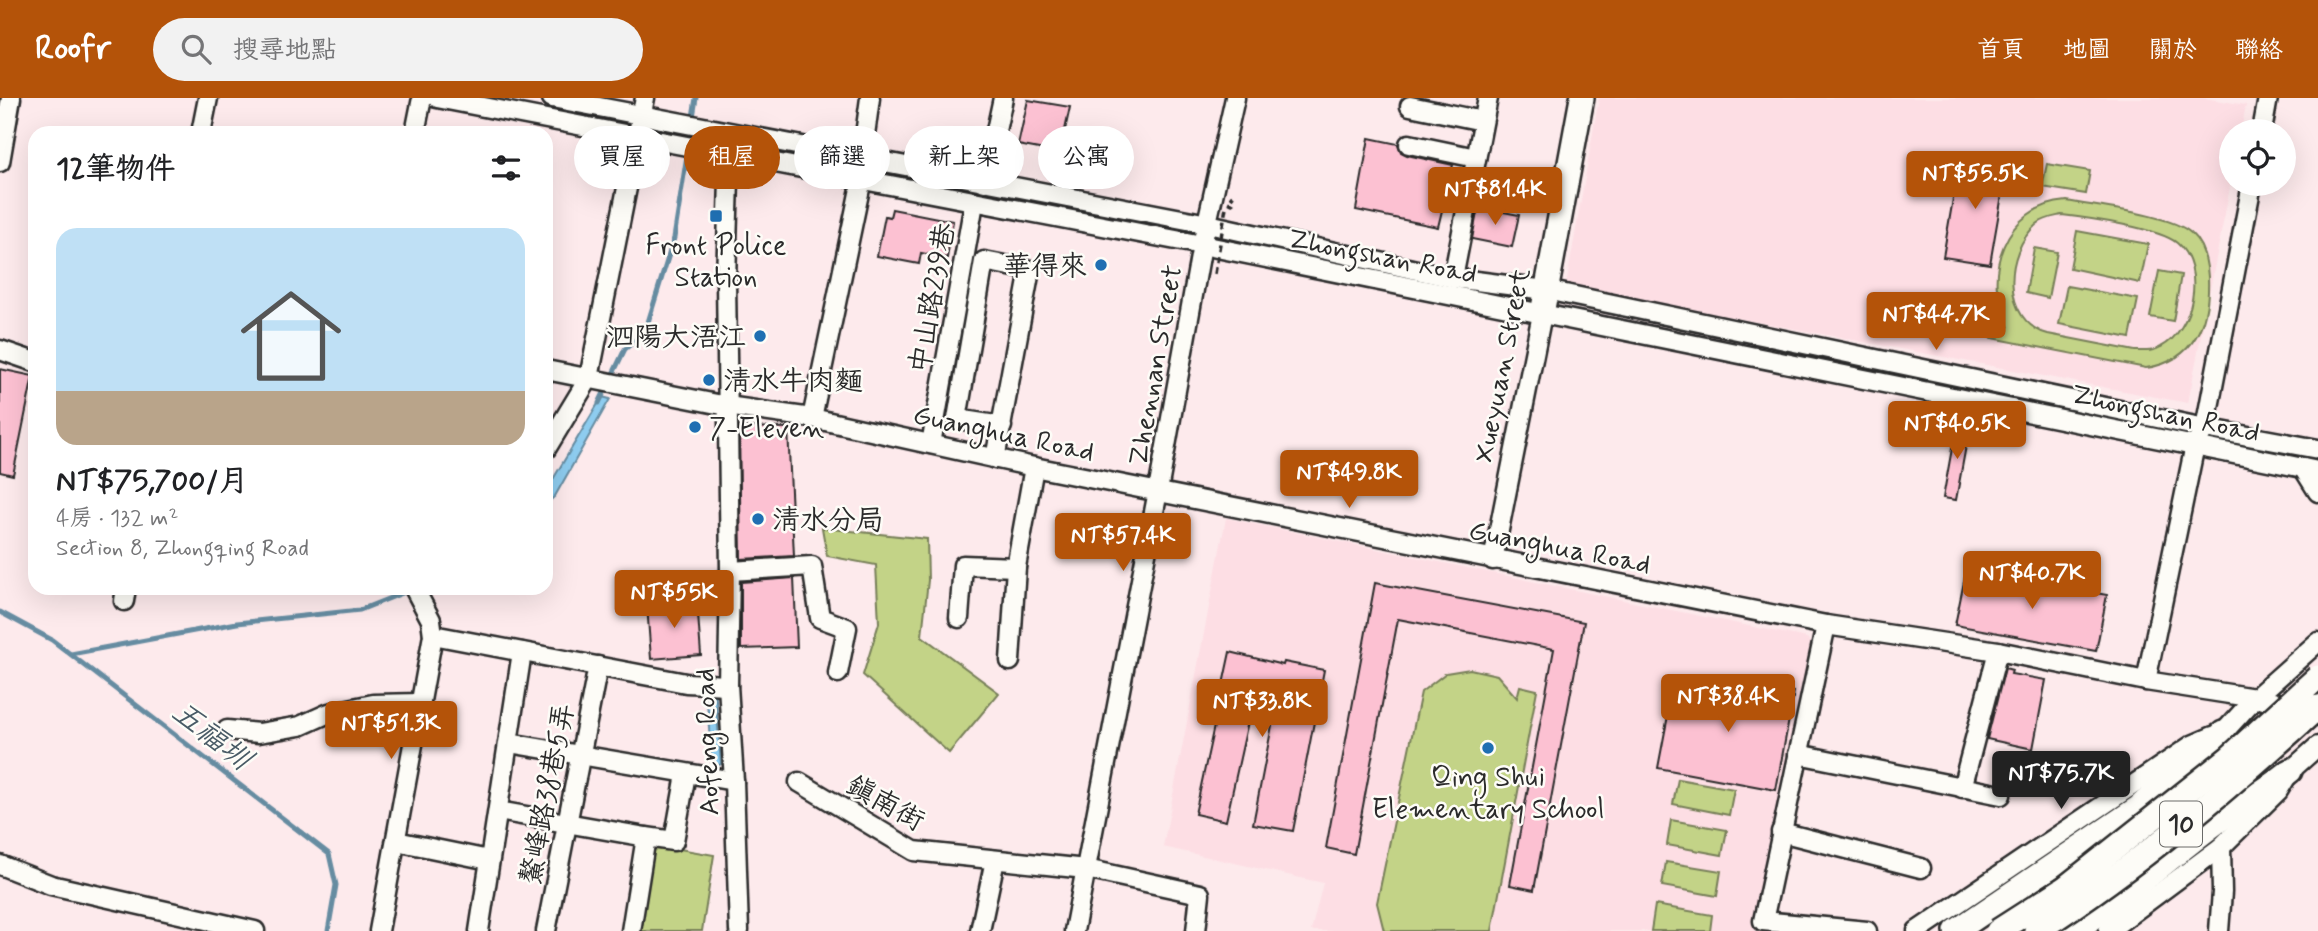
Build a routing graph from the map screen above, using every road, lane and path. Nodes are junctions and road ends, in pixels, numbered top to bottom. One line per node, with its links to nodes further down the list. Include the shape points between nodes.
1 (11, 98): 25 (street)
2 (208, 98): 16 (street)
3 (422, 98): 17 (street)
4 (437, 98): 18 (street, Zhongshan Road)
5 (552, 98): 13 (street, Zhongshan Road)
6 (870, 98): 21 (street)
7 (1003, 98): 22 (street)
8 (1236, 98): 34 (street, Zhennan Street)
9 (1488, 98): 15 (street)
10 (1582, 98): 38 (main road, Xueyuan Street)
11 (2268, 98): 14 (street)
12 (1409, 106): 15 (street)
13 (643, 107): 19 (street); 20 (street, Zhongshan Road)
14 (2264, 119)
15 (1483, 121): 24 (street)
16 (202, 126)
17 (416, 126)
18 (578, 126)
19 (640, 126)
20 (711, 126)
21 (866, 126)
22 (997, 126)
23 (1409, 144): 24 (street)
24 (1476, 158): 37 (street)
25 (0, 163)
26 (890, 185): 32 (street, Zhongshan Road)
27 (628, 189): 43 (street)
28 (729, 189): 44 (street, Aofeng Road)
29 (860, 189): 45 (street)
30 (1022, 189): 34 (street, Zhongshan Road)
31 (2250, 196): 47 (street)
32 (974, 202): 35 (street, Zhongshan Road); 49 (street, 中山路239巷)
33 (1226, 207): 36 (path, bridge)
34 (1208, 224): 35 (street, Zhennan Street); 37 (street, Zhongshan Road)
35 (1202, 245): 39 (street, Zhongshan Road); 55 (street, Zhennan Street)
36 (1215, 274)
37 (1453, 278): 38 (street, Zhongshan Road)
38 (1546, 290): 39 (main road, Xueyuan Street); 47 (street, Zhongshan Road)
39 (1542, 314): 50 (street, Zhongshan Road); 57 (street, Xueyuan Street)
40 (0, 350): 41 (street)
41 (28, 360)
42 (553, 371): 43 (street, Guanghua Road)
43 (589, 378): 44 (street, Guanghua Road); 48 (street)
44 (727, 406): 45 (street, Guanghua Road); 59 (street, Aofeng Road)
45 (812, 418): 49 (street, Guanghua Road)
46 (1002, 426): 46 (street, via 1030,270 984,261 957,419); 52 (street)
47 (2205, 428): 50 (street); 51 (street, Zhongshan Road)
48 (553, 437)
49 (931, 444): 52 (street, Guanghua Road)
50 (2195, 445): 54 (street, Zhongshan Road); 71 (street)
51 (2318, 449)
52 (995, 459): 53 (street, Guanghua Road)
53 (1034, 467): 55 (street, Guanghua Road); 58 (street)
54 (2311, 469): 56 (street)
55 (1158, 491): 57 (street, Guanghua Road); 100 (street, Zhennan Street)
56 (2318, 492)
57 (1493, 560): 62 (street, Guanghua Road)
58 (1016, 567): 61 (street, via 963,565); 67 (street)
59 (730, 571): 69 (street, via 812,566 820,618 847,628); 72 (street, Aofeng Road)
60 (418, 595): 63 (street)
61 (959, 618)
62 (1826, 625): 65 (street, Guanghua Road); 81 (street)
63 (433, 635): 66 (street); 74 (street)
64 (2318, 642): 73 (street)
65 (1998, 651): 71 (street, Guanghua Road); 87 (street)
66 (522, 652): 68 (street); 79 (street)
67 (1010, 661)
68 (598, 666): 72 (street, via 686,683); 82 (street, 鰲峰路38巷5弄)
69 (838, 673)
70 (2318, 677): 114 (main road, 10, bridge, via 2229,758 2065,888)
71 (2146, 681): 73 (street, Guanghua Road)
72 (728, 685): 85 (street, Aofeng Road)
73 (2255, 698): 76 (street, Guanghua Road); 78 (street)
74 (421, 703): 77 (street, via 373,704 258,733); 94 (street)
75 (2318, 707): 115 (main road, 10, bridge, via 2162,839)
76 (2318, 712)
77 (227, 730)
78 (2221, 735): 111 (street, via 2192,745); 112 (street, via 2189,754 2137,799); 113 (main road, via 2139,807)
79 (509, 743): 82 (street); 90 (street)
80 (2318, 746): 83 (street)
81 (1798, 754): 87 (street); 92 (street)
82 (580, 757): 84 (street); 91 (street, 鰲峰路38巷5弄)
83 (2290, 771): 88 (street); 116 (main road)
84 (686, 774): 85 (street); 93 (street, via 674,841)
85 (734, 781): 106 (street, Aofeng Road)
86 (799, 782): 96 (street, 鎮南街, via 914,851)
87 (1962, 788): 89 (street)
88 (2277, 791): 95 (street); 117 (street)
89 (2001, 795)
90 (498, 811): 91 (street); 97 (street)
91 (566, 823): 93 (street); 104 (street, 鰲峰路38巷5弄)
92 (1781, 832): 99 (street); 110 (street, via 1763,921)
93 (646, 837): 105 (street)
94 (396, 841): 97 (street); 102 (street)
95 (2221, 847): 118 (street); 119 (street)
96 (995, 859): 100 (street, 鎮南街); 107 (street)
97 (489, 860): 103 (street)
98 (0, 865): 101 (street, via 51,885)
99 (1921, 868)
100 (1086, 869): 108 (street, Zhennan Street); 109 (street, 鎮南街, via 1200,894)
101 (255, 931)
102 (379, 931)
103 (479, 931)
104 (546, 931)
105 (631, 931)
106 (739, 931)
107 (980, 931)
108 (1074, 931)
109 (1196, 931)
110 (1867, 931)
111 (1917, 931)
112 (1938, 931)
113 (1956, 931)
114 (1998, 931)
115 (2036, 931)
116 (2074, 931)
117 (2086, 931)
118 (2108, 931)
119 (2218, 931)

